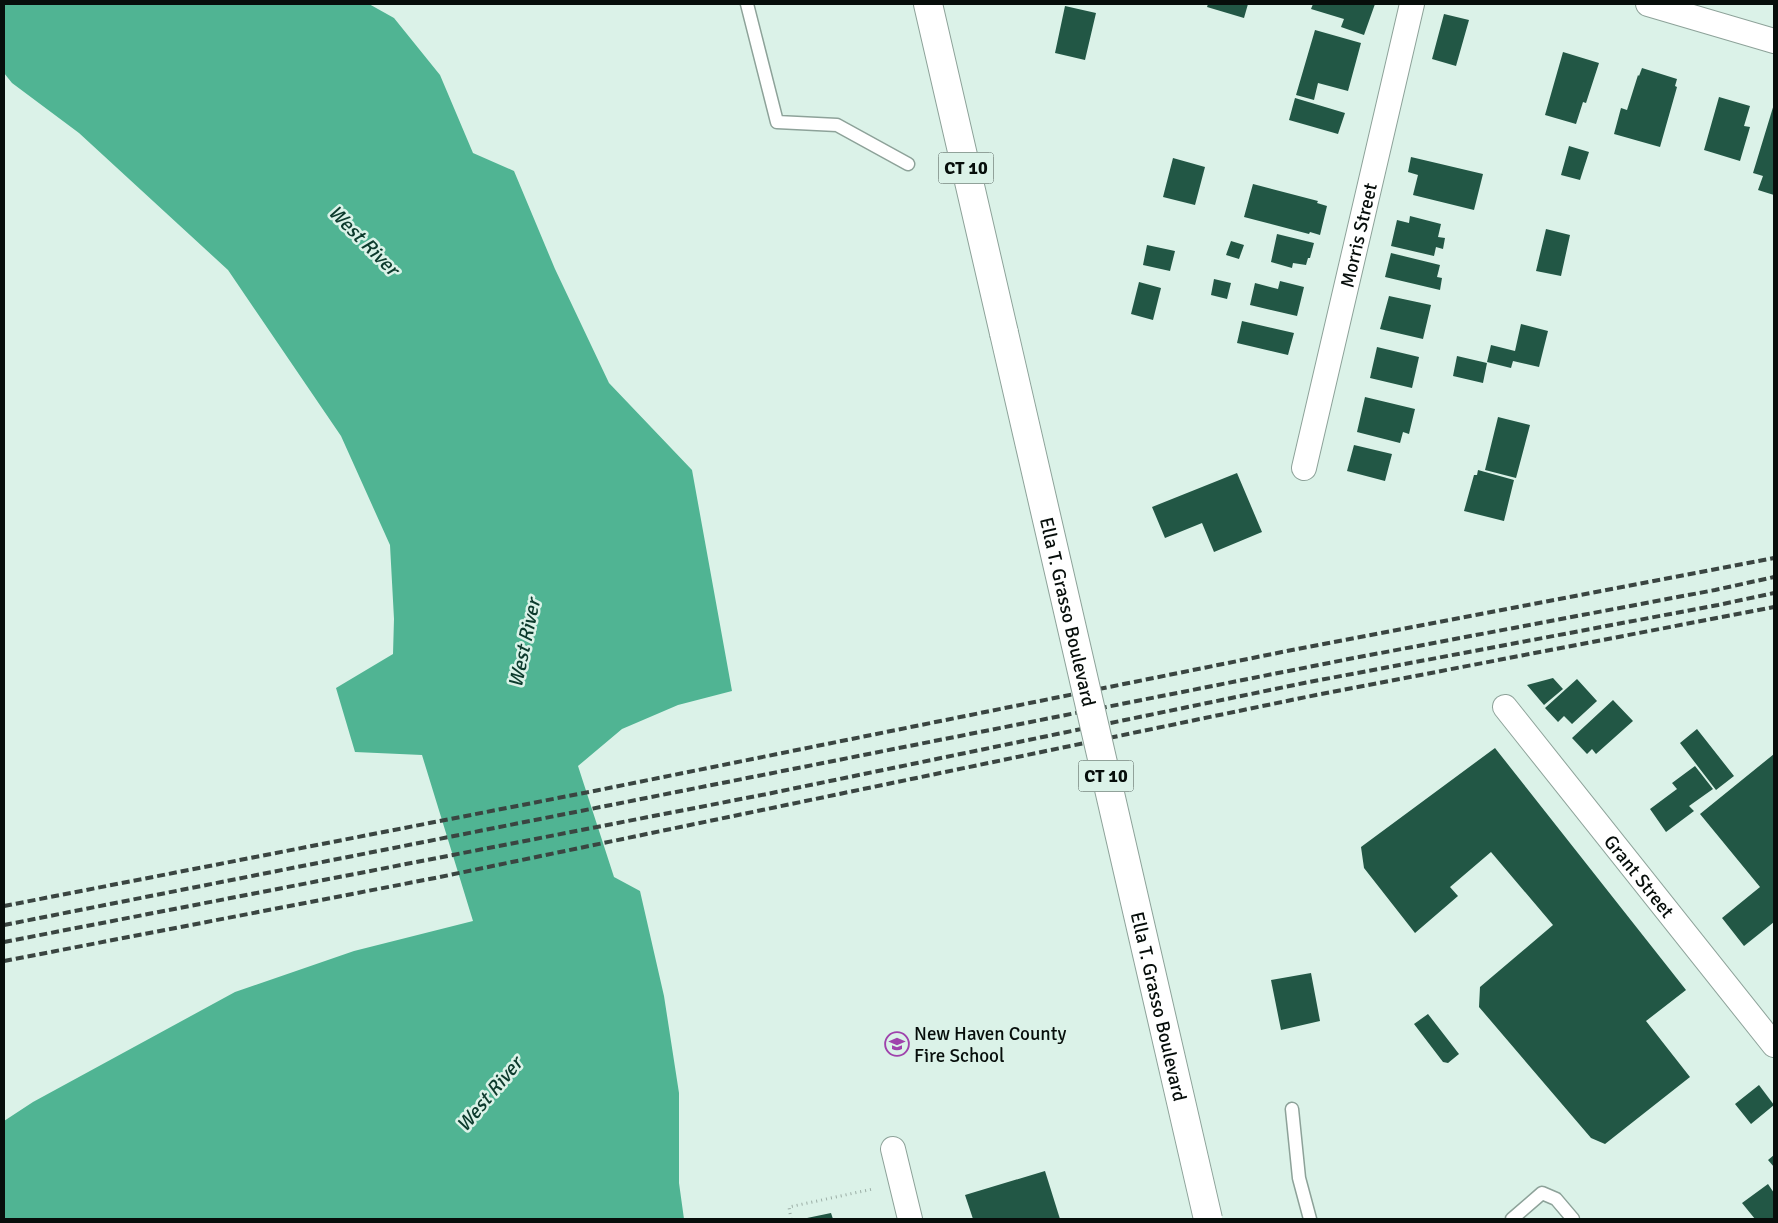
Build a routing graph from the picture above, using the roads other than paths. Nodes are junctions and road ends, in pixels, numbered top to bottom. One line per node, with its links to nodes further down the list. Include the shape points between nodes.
1 (747, 4): 6 (lane, via 777,122 837,125)
2 (928, 4): 13 (main road, Ella T. Grasso Boulevard / CT 10, bridge)
3 (1412, 4): 7 (street, Morris Street)
4 (1648, 4): 5 (street)
5 (1774, 41)
6 (908, 164)
7 (1304, 468)
8 (1505, 707): 9 (street, Grant Street)
9 (1774, 1045)
10 (1292, 1109): 14 (lane, via 1299,1178)
11 (893, 1149): 12 (street)
12 (910, 1219)
13 (1208, 1219)
14 (1310, 1219)
15 (1512, 1219): 16 (lane, via 1542,1193 1556,1198)
16 (1573, 1219)

